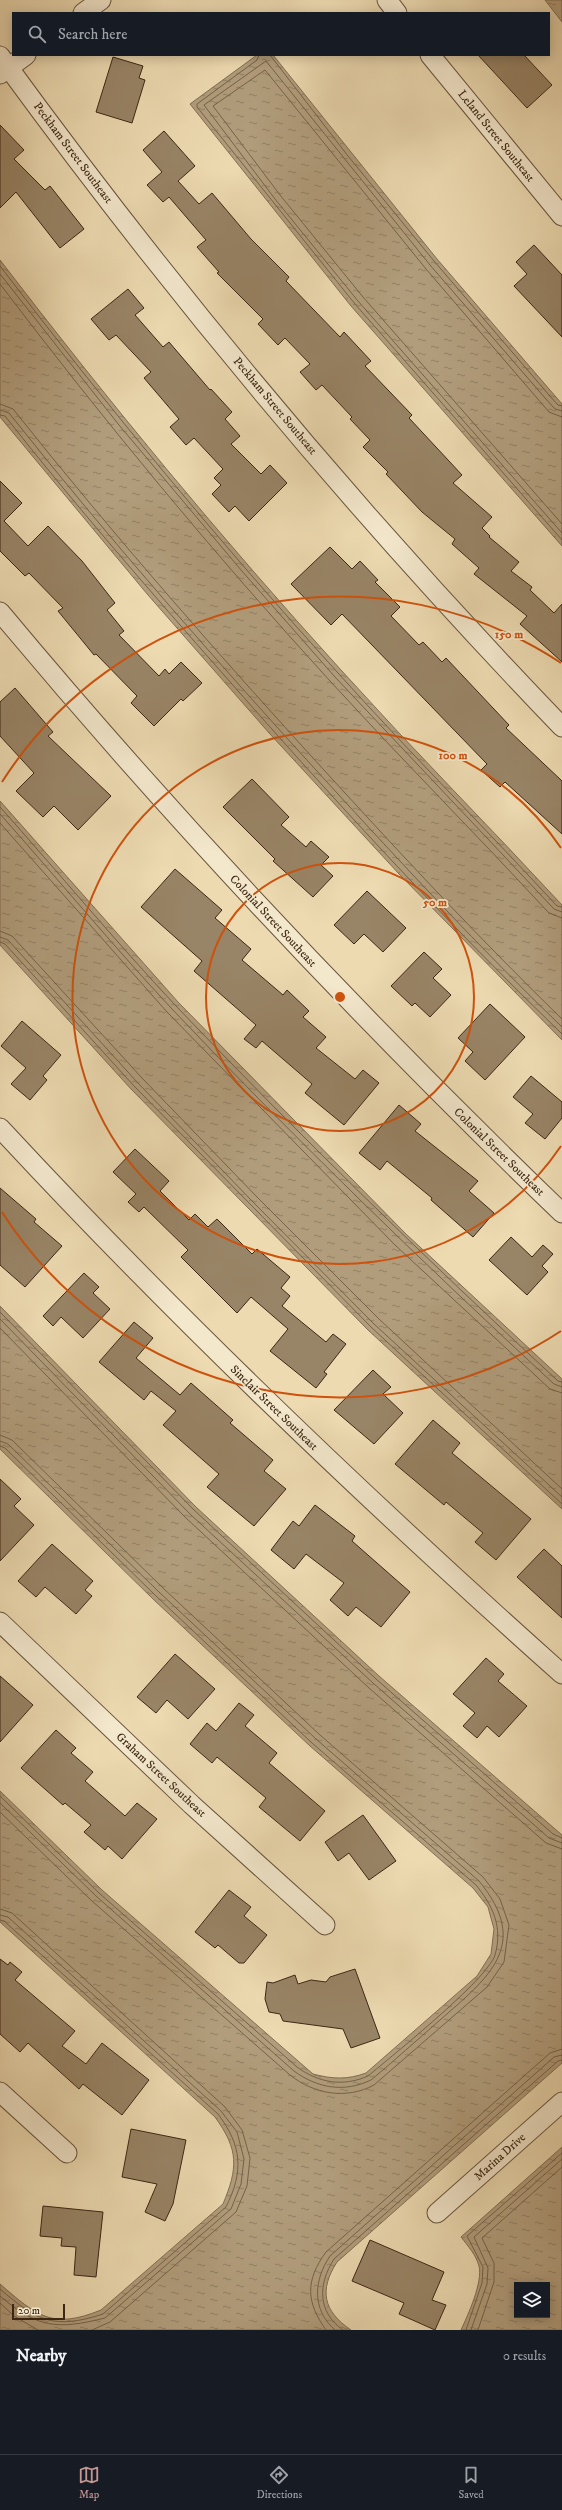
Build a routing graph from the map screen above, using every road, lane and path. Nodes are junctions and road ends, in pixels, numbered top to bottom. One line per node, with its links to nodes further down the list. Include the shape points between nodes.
1 (101, 0): 3 (street)
2 (387, 0): 4 (street)
3 (84, 12)
4 (396, 12)
5 (24, 56): 7 (street)
6 (431, 56): 8 (street, Leland Street Southeast)
7 (3, 66): 10 (street, Peckham Street Southeast, via 156,260 309,447 454,611)
8 (562, 216)
9 (0, 612): 12 (street, Colonial Street Southeast, via 132,767 303,954 475,1129)
10 (562, 727)
11 (0, 1128): 14 (street, Sinclair Street Southeast, via 146,1282 251,1386 432,1558)
12 (562, 1213)
13 (0, 1622): 15 (street, Graham Street Southeast, via 192,1805)
14 (562, 1674)
15 (325, 1925)
16 (0, 2092): 18 (street)
17 (562, 2102): 19 (street, Marina Drive)
18 (67, 2153)
19 (437, 2213)

